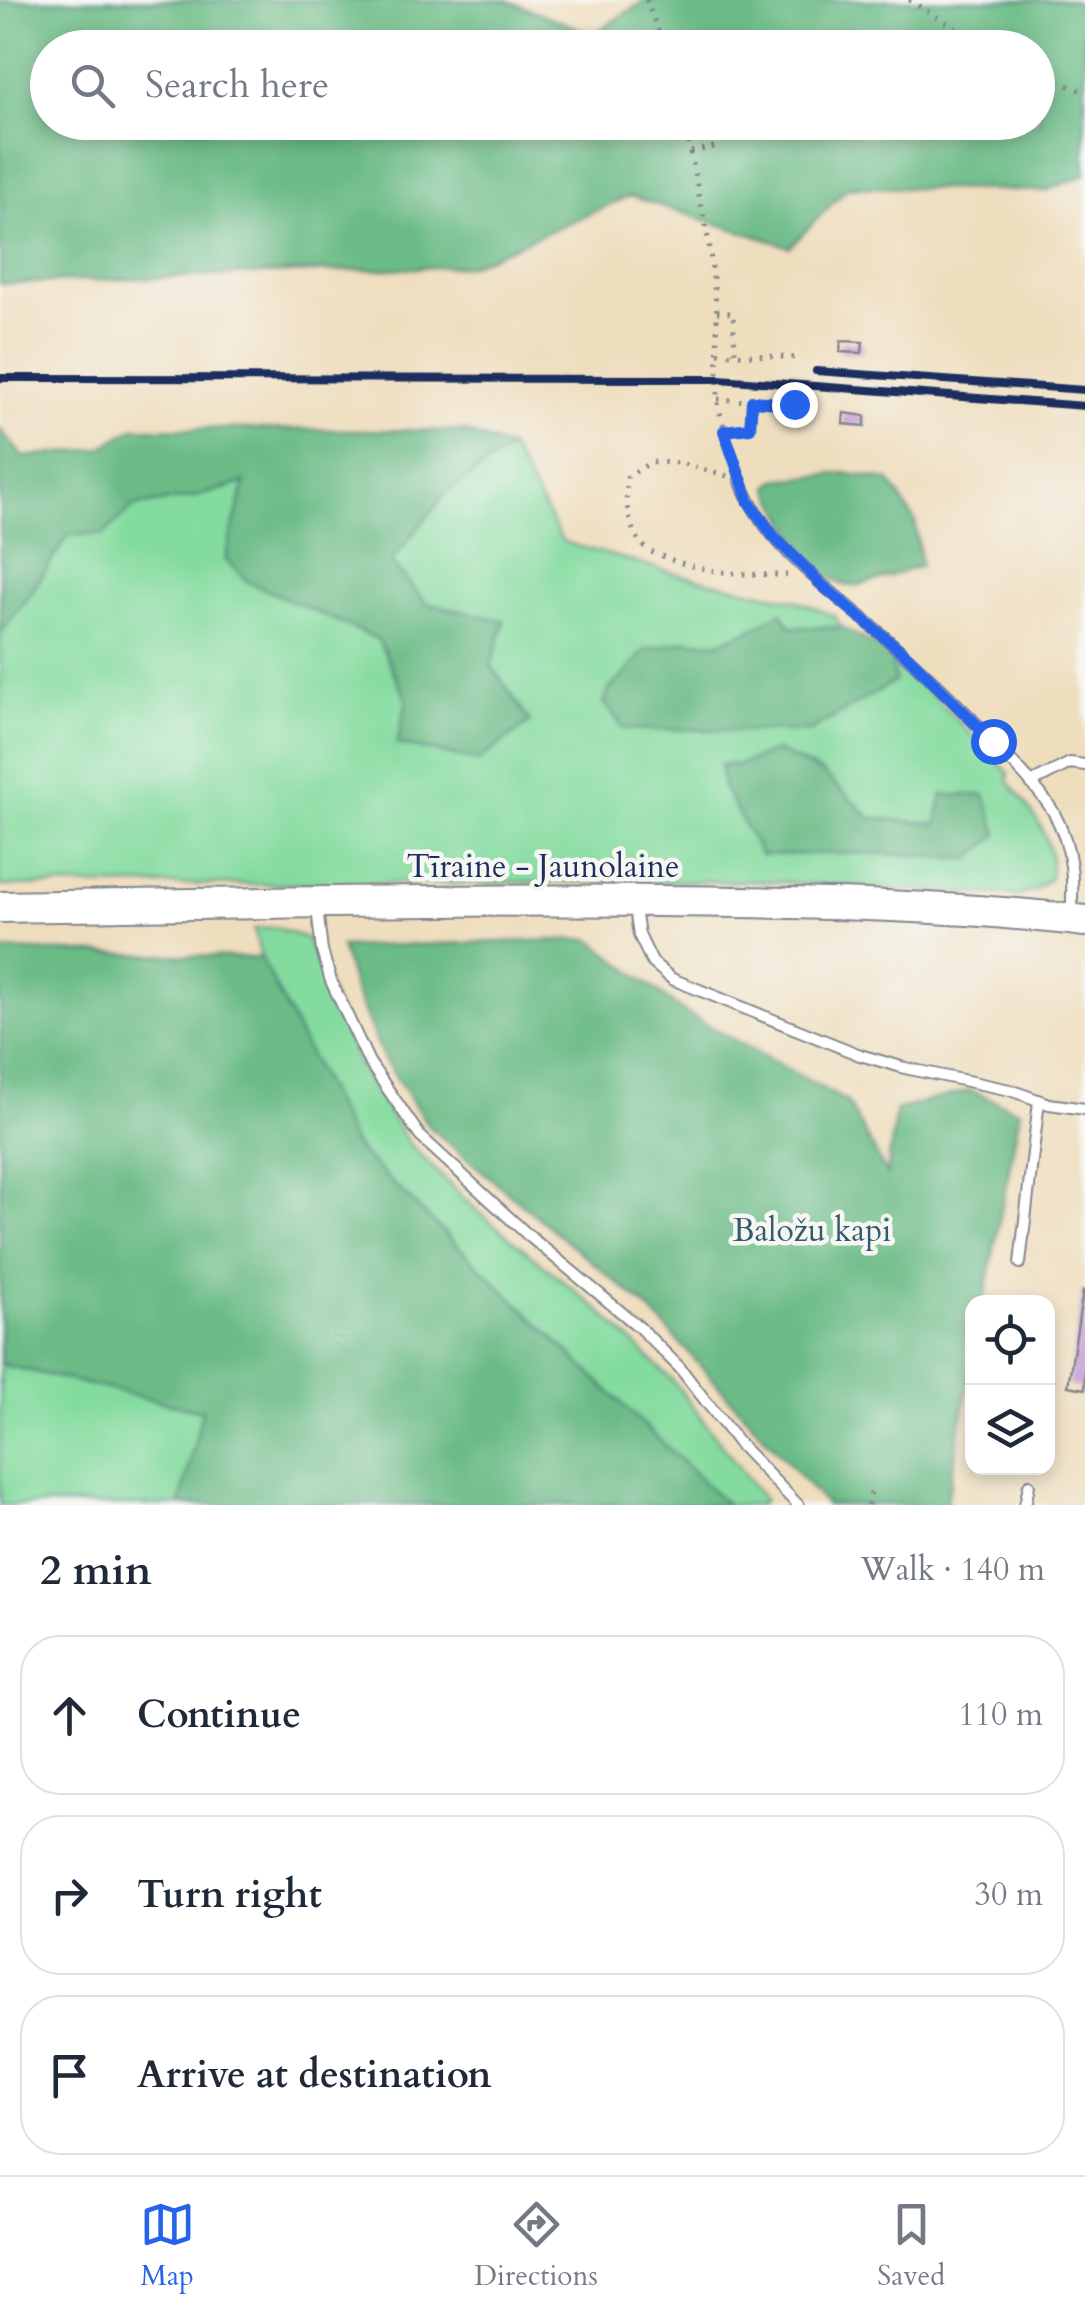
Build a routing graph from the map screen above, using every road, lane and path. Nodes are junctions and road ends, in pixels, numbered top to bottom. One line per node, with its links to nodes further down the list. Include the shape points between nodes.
1 (646, 0): 3 (path)
2 (909, 0): 4 (path)
3 (657, 30)
4 (958, 30)
5 (1055, 82): 6 (path)
6 (1085, 92)
7 (688, 140): 9 (path)
8 (714, 147): 9 (path)
9 (691, 152): 10 (path)
10 (716, 312): 11 (path); 12 (path, via 733,313)
11 (718, 353): 12 (path); 14 (path)
12 (735, 354): 13 (path)
13 (798, 358)
14 (718, 399): 15 (path); 17 (path)
15 (752, 401): 16 (path); 17 (path, via 750,428)
16 (794, 404)
17 (724, 431): 18 (path)
18 (740, 480): 19 (lane, via 774,537); 19 (path, via 651,462 627,477 625,502 636,534 649,551 687,567 748,576)
19 (812, 575): 21 (lane, via 907,656)
20 (1085, 765): 21 (lane, via 1070,763)
21 (1031, 783): 25 (lane, via 1064,839)
22 (634, 901): 23 (main road, Tīraine - Jaunolaine); 25 (main road, Tīraine - Jaunolaine, via 914,906); 26 (lane, via 639,936 652,962 672,979 860,1055)
23 (316, 902): 24 (main road, Tīraine - Jaunolaine); 31 (lane, via 332,981 369,1062 420,1136 640,1328)
24 (0, 907)
25 (1078, 920)
26 (1039, 1101): 27 (lane); 28 (lane)
27 (1085, 1109)
28 (1020, 1262)
29 (1029, 1485): 33 (lane)
30 (872, 1488): 32 (path)
31 (798, 1505)
32 (868, 1505)
33 (1026, 1505)

